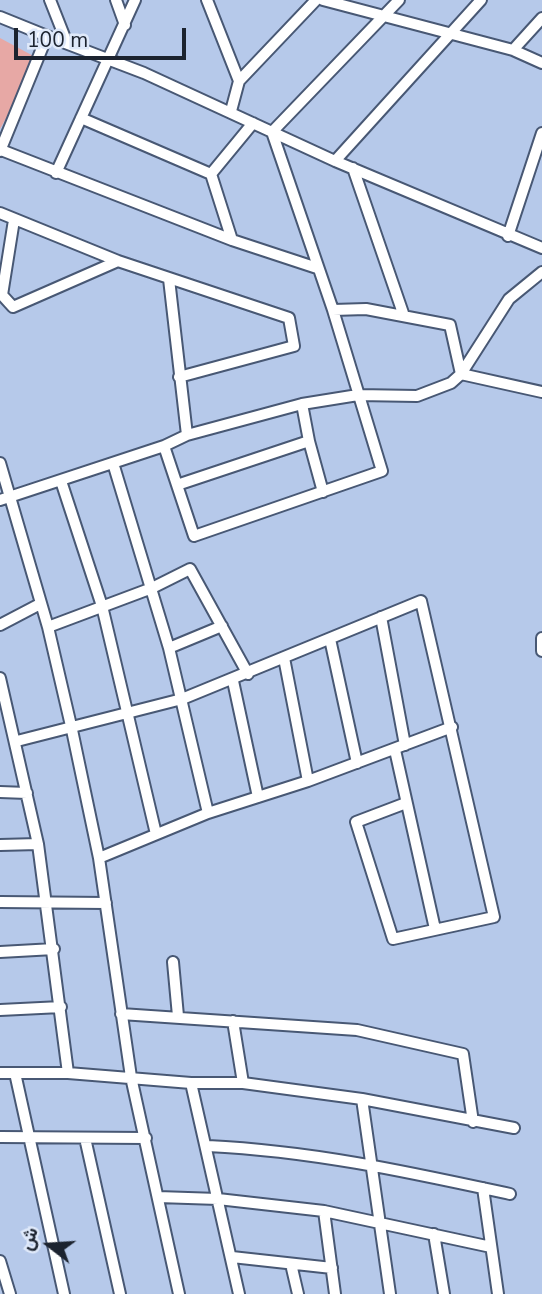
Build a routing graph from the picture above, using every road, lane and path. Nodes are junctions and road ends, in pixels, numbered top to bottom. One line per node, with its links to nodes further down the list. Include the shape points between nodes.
1 (50, 0): 15 (street)
2 (116, 0): 12 (street)
3 (135, 0): 12 (street)
4 (207, 0): 19 (street)
5 (316, 0): 19 (street)
6 (323, 0): 9 (street)
7 (399, 0): 9 (street)
8 (481, 0): 13 (street)
9 (386, 15): 13 (street); 23 (street)
10 (0, 18): 14 (street)
11 (542, 18): 16 (street)
12 (125, 25): 17 (street)
13 (450, 32): 16 (street); 26 (street)
14 (47, 36): 15 (street); 25 (street)
15 (67, 43): 17 (street)
16 (513, 50): 18 (street)
17 (109, 60): 20 (street); 21 (street)
18 (542, 63)
19 (239, 81): 20 (street)
20 (231, 111): 22 (street)
21 (81, 118): 28 (street); 29 (street)
22 (253, 123): 23 (street); 29 (street)
23 (272, 132): 26 (street); 36 (street)
24 (542, 133): 32 (street)
25 (0, 150): 28 (street)
26 (335, 161): 27 (street)
27 (353, 167): 32 (street); 40 (street)
28 (55, 173): 33 (street)
29 (211, 174): 33 (street)
30 (0, 213): 31 (street)
31 (14, 220): 35 (street); 35 (street, via 2,295 13,307)
32 (508, 236): 34 (street)
33 (232, 240): 36 (street)
34 (542, 248)
35 (118, 261): 38 (street)
36 (317, 268): 39 (street)
37 (542, 272): 41 (street, via 509,299)
38 (169, 279): 42 (street); 42 (street, via 289,318 294,346)
39 (333, 310): 40 (street, via 366,309); 44 (street)
40 (404, 316): 41 (street, via 450,325)
41 (461, 374): 43 (street); 44 (street, via 451,383 417,396)
42 (179, 377): 46 (street)
43 (542, 392)
44 (358, 395): 45 (street); 53 (street, via 382,471)
45 (302, 404): 46 (street); 47 (street)
46 (187, 435): 48 (street)
47 (309, 441): 52 (street); 53 (street)
48 (164, 446): 50 (street); 52 (street)
49 (0, 463): 54 (street)
50 (113, 463): 51 (street); 55 (street)
51 (61, 481): 54 (street); 57 (street)
52 (177, 485): 53 (street, via 194,536)
53 (323, 492)
54 (4, 498): 56 (street)
55 (152, 588): 57 (street); 60 (street, via 190,569); 64 (street)
56 (40, 604): 59 (street); 61 (street)
57 (102, 606): 61 (street); 71 (street)
58 (381, 617): 63 (street); 72 (street, via 421,601); 75 (street)
59 (0, 625)
60 (222, 626): 64 (street); 67 (street)
61 (48, 627): 73 (street)
62 (542, 638): 65 (street)
63 (330, 639): 66 (street); 76 (street)
64 (169, 648): 70 (street)
65 (542, 651)
66 (284, 658): 67 (street); 77 (street)
67 (248, 674): 69 (street)
68 (0, 678): 74 (street)
69 (233, 681): 70 (street); 80 (street)
70 (182, 699): 71 (street); 82 (street)
71 (130, 714): 73 (street); 83 (street)
72 (452, 727): 75 (street); 90 (street, via 494,917)
73 (72, 730): 74 (street); 86 (street)
74 (17, 741): 79 (street)
75 (400, 747): 76 (street); 81 (street)
76 (357, 763): 77 (street)
77 (308, 781): 80 (street)
78 (0, 792): 79 (street)
79 (27, 793): 84 (street)
80 (258, 797): 82 (street)
81 (406, 803): 90 (street); 90 (street, via 356,822 393,939)
82 (208, 813): 83 (street)
83 (156, 834): 86 (street)
84 (38, 844): 85 (street); 88 (street)
85 (0, 845)
86 (99, 858): 89 (street)
87 (0, 902): 88 (street)
88 (48, 902): 89 (street); 91 (street)
89 (106, 903): 96 (street)
90 (435, 929)
91 (54, 949): 92 (street); 94 (street)
92 (0, 952)
93 (173, 962): 97 (street)
94 (61, 1007): 95 (street); 101 (street)
95 (0, 1010)
96 (121, 1014): 97 (street); 102 (street)
97 (178, 1016): 98 (street)
98 (233, 1021): 104 (street); 106 (street, via 358,1030 463,1054)
99 (0, 1073): 100 (street)
100 (15, 1073): 101 (street); 109 (street)
101 (68, 1073): 102 (street)
102 (131, 1077): 103 (street); 111 (street)
103 (191, 1083): 104 (street); 112 (street)
104 (243, 1083): 105 (street)
105 (362, 1099): 106 (street); 113 (street)
106 (473, 1122): 107 (street)
107 (514, 1128)
108 (0, 1137): 109 (street)
109 (30, 1137): 110 (street); 127 (street)
110 (85, 1138): 111 (street); 128 (street)
111 (146, 1138): 116 (street)
112 (208, 1146): 113 (street, via 281,1149); 117 (street)
113 (370, 1164): 114 (street); 119 (street)
114 (483, 1188): 115 (street); 121 (street)
115 (510, 1194)
116 (158, 1197): 117 (street); 129 (street)
117 (218, 1199): 118 (street); 122 (street)
118 (324, 1211): 119 (street); 125 (street)
119 (378, 1222): 120 (street); 133 (street)
120 (434, 1234): 121 (street); 134 (street)
121 (491, 1247): 135 (street)
122 (232, 1257): 124 (street); 130 (street)
123 (0, 1261): 126 (street)
124 (291, 1264): 125 (street); 131 (street)
125 (332, 1268): 132 (street)
126 (10, 1294)
127 (64, 1294)
128 (120, 1294)
129 (179, 1294)
130 (239, 1294)
131 (298, 1294)
132 (335, 1294)
133 (390, 1294)
134 (443, 1294)
135 (498, 1294)

